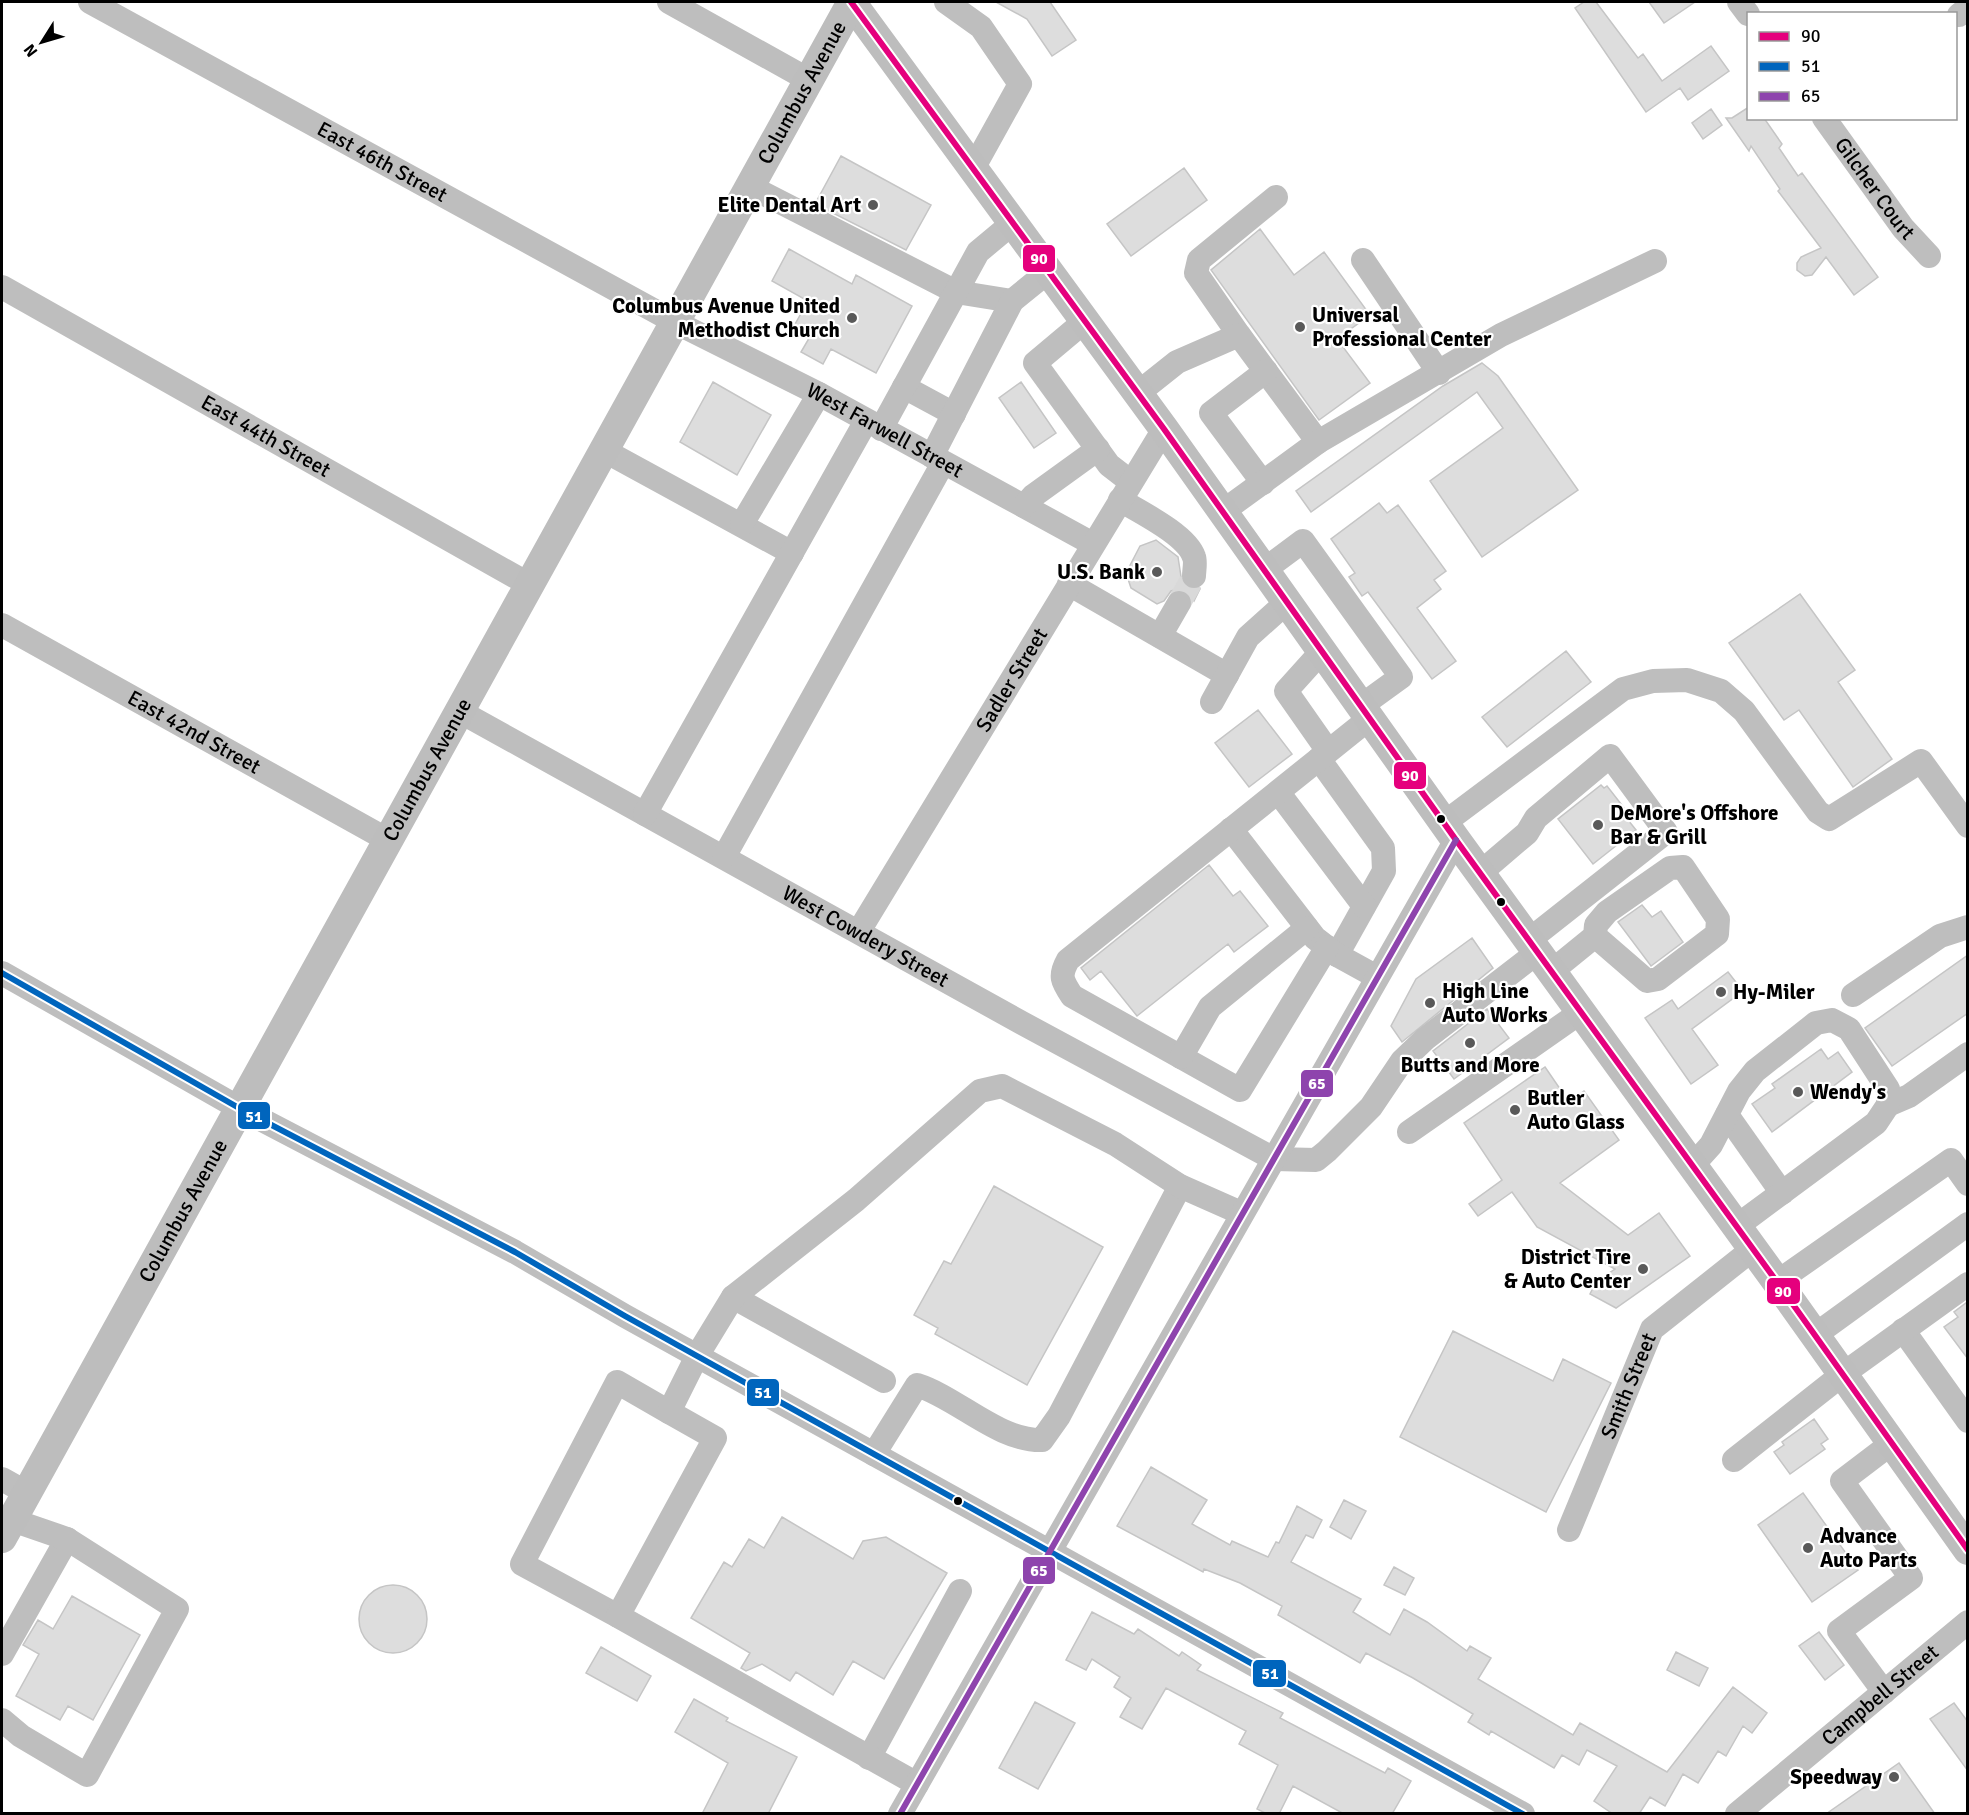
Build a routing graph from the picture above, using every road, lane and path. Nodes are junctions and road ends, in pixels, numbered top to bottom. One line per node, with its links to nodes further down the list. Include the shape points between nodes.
1 (90, 2): 19 (street, East 46th Street)
2 (669, 2): 5 (street)
3 (851, 2): 5 (main road, Columbus Avenue); 7 (main road)
4 (946, 2): 7 (street, via 981,27 1020,84)
5 (809, 80): 8 (main road, Columbus Avenue)
6 (1825, 120): 11 (street, Gilcher Court, via 1903,228)
7 (974, 167): 10 (main road)
8 (749, 186): 16 (street); 19 (main road, Columbus Avenue)
9 (1276, 197): 20 (street, via 1199,260 1196,273)
10 (1014, 222): 14 (main road); 16 (street, via 978,252)
11 (1929, 256)
12 (1364, 260): 22 (street)
13 (1655, 261): 22 (street, via 1502,335)
14 (1049, 271): 17 (street); 18 (main road)
15 (2, 286): 43 (street, East 44th Street)
16 (956, 292): 17 (street); 23 (street)
17 (1012, 301): 26 (street)
18 (1085, 321): 24 (main road); 30 (street, via 1035,363)
19 (675, 322): 25 (street, West Farwell Street); 31 (main road, Columbus Avenue)
20 (1239, 334): 21 (street); 24 (street, via 1177,362)
21 (1266, 371): 29 (street); 33 (street, via 1211,412)
22 (1439, 373): 29 (street)
23 (904, 387): 26 (street); 27 (street)
24 (1138, 393): 28 (main road)
25 (819, 394): 27 (street, West Farwell Street); 37 (street)
26 (954, 414): 32 (street)
27 (874, 425): 32 (street, West Farwell Street); 39 (street)
28 (1164, 429): 34 (street, Sadler Street); 36 (main road)
29 (1318, 442): 33 (street)
30 (1098, 448): 34 (street); 35 (street)
31 (605, 451): 37 (street); 43 (main road, Columbus Avenue)
32 (938, 459): 35 (street, West Farwell Street); 60 (street)
33 (1263, 483): 36 (street)
34 (1126, 491): 38 (street, Sadler Street); 41 (street, via 1185,543 1195,558)
35 (1024, 506): 38 (street, West Farwell Street)
36 (1222, 512): 40 (main road)
37 (742, 524): 39 (street)
38 (1093, 544): 42 (street, Sadler Street)
39 (792, 553): 55 (street)
40 (1264, 570): 44 (main road); 52 (street, via 1303,540 1401,677)
41 (1194, 576)
42 (1069, 584): 47 (street); 65 (street, Sadler Street)
43 (530, 585): 51 (main road, Columbus Avenue)
44 (1287, 602): 48 (main road); 49 (street, via 1248,637)
45 (1179, 603): 47 (street)
46 (2, 625): 59 (street, East 42nd Street)
47 (1160, 636): 49 (street)
48 (1322, 651): 52 (main road); 53 (street, via 1286,691)
49 (1227, 675): 50 (street)
50 (1212, 702)
51 (459, 711): 55 (street, West Cowdery Street); 59 (main road, Columbus Avenue)
52 (1365, 712): 53 (street); 58 (main road)
53 (1324, 755): 54 (street); 62 (street, via 1383,848 1384,871)
54 (1278, 792): 57 (street); 62 (street)
55 (645, 814): 60 (street, West Cowdery Street)
56 (1968, 826): 58 (street, via 1921,761 1829,819 1818,812 1744,711 1721,691 1687,681 1653,681 1623,689)
57 (1231, 829): 64 (street); 74 (street, via 1068,960 1062,972 1061,980 1072,996)
58 (1450, 831): 61 (main road); 70 (street)
59 (387, 839): 76 (main road, Columbus Avenue)
60 (724, 857): 65 (street, West Cowdery Street)
61 (1480, 873): 68 (main road); 68 (street, via 1527,833 1536,818 1610,756 1666,832)
62 (1364, 906): 67 (street)
63 (1968, 927): 71 (street, via 1940,936)
64 (1307, 928): 67 (street); 74 (street, via 1210,1007)
65 (859, 931): 80 (street, West Cowdery Street)
66 (1595, 936): 66 (street, via 1596,925 1607,912 1670,868 1683,867 1718,919 1717,934 1659,979 1647,981); 68 (street)
67 (1332, 951): 70 (street); 74 (street, via 1240,1090)
68 (1539, 954): 72 (main road); 80 (street, via 1425,1039 1402,1061 1371,1107 1316,1160)
69 (2, 973): 76 (street)
70 (1377, 977): 80 (street)
71 (1853, 995)
72 (1581, 1012): 78 (street); 81 (main road)
73 (1968, 1054): 75 (street, via 1909,1096)
74 (1181, 1057)
75 (1888, 1105): 77 (street, via 1888,1089 1849,1029 1832,1020 1816,1023 1755,1071); 84 (street, Smith Street, via 1876,1123)
76 (239, 1108): 93 (street, via 515,1252); 101 (main road, Columbus Avenue)
77 (1727, 1115): 81 (street, via 1712,1145); 84 (street)
78 (1408, 1132)
79 (1959, 1154): 82 (street); 88 (street)
80 (1274, 1159): 85 (street)
81 (1693, 1165): 87 (main road)
82 (1968, 1184)
83 (1180, 1186): 85 (street); 90 (street, via 1115,1144 1002,1086 980,1091 856,1200); 99 (street, via 1059,1416 1042,1440 1027,1440 917,1385)
84 (1782, 1193): 87 (street, Smith Street)
85 (1241, 1214): 106 (street)
86 (1968, 1224): 92 (street)
87 (1745, 1238): 88 (main road); 103 (street, Smith Street, via 1652,1329)
88 (1777, 1282): 92 (main road)
89 (1968, 1284): 91 (street)
90 (733, 1297): 93 (street); 95 (street)
91 (1903, 1330): 94 (street); 97 (street)
92 (1815, 1335): 94 (main road)
93 (697, 1356): 96 (street); 99 (street)
94 (1843, 1374): 98 (main road); 100 (street)
95 (884, 1381)
96 (669, 1412): 108 (street, via 715,1438); 108 (street, via 617,1382 522,1564)
97 (1968, 1421)
98 (1892, 1443): 105 (main road); 111 (street, via 1842,1481 1911,1578 1839,1631)
99 (874, 1454): 106 (street)
100 (1734, 1460)
101 (14, 1486): 102 (main road, Columbus Avenue)
102 (7, 1529): 104 (street)
103 (1569, 1530)
104 (66, 1539): 110 (street); 112 (street, via 177,1609 87,1776)
105 (1968, 1550)
106 (1049, 1551): 114 (street); 116 (street)
107 (960, 1591): 113 (street)
108 (618, 1616): 113 (street)
109 (1968, 1622): 111 (street, Campbell Street)
110 (2, 1654)
111 (1884, 1692): 117 (street, Campbell Street)
112 (2, 1720)
113 (868, 1758): 114 (street)
114 (917, 1784): 115 (street)
115 (900, 1814)
116 (1523, 1814)
117 (1737, 1814)

